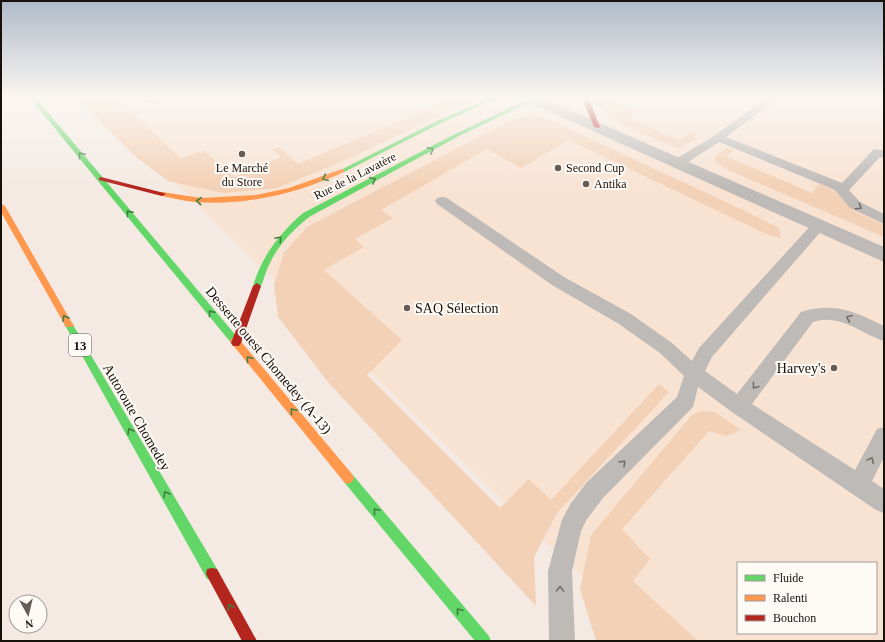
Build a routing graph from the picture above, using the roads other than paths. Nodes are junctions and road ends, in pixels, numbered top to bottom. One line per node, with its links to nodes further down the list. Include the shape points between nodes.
1 (57, 127): 9 (main road, Desserte ouest Chomedey (A-13), one-way to 1)
2 (433, 127): 9 (main road, Rue de la Lavatère, one-way to 9, via 331,176 278,195 238,202 195,201)
3 (473, 127): 17 (main road, Rue de la Lavatère, one-way to 3, via 270,248 292,226 306,215)
4 (597, 127): 8 (street)
5 (733, 127): 6 (lane)
6 (718, 138): 8 (lane); 10 (lane)
7 (884, 154): 10 (lane, via 878,152 845,187)
8 (678, 164): 14 (street)
9 (101, 179): 17 (main road, Desserte ouest Chomedey (A-13), one-way to 9)
10 (840, 187): 13 (lane, one-way to 13, via 855,205)
11 (442, 201): 18 (lane, via 558,281 625,319 666,348)
12 (1, 206): 23 (main road, Autoroute Chomedey / 13, one-way to 12)
13 (884, 220)
14 (818, 226): 15 (street); 18 (lane, via 705,353)
15 (884, 255)
16 (884, 334): 19 (lane, one-way to 19, via 832,312 808,316)
17 (236, 343): 24 (main road, Desserte ouest Chomedey (A-13), one-way to 17)
18 (696, 374): 19 (lane); 25 (lane, one-way to 18, via 560,571 570,528 595,490 686,401 690,380)
19 (739, 406): 21 (lane)
20 (884, 436): 21 (lane, one-way to 20)
21 (859, 485): 22 (lane)
22 (884, 502)
23 (250, 641)
24 (484, 641)
25 (562, 641)

